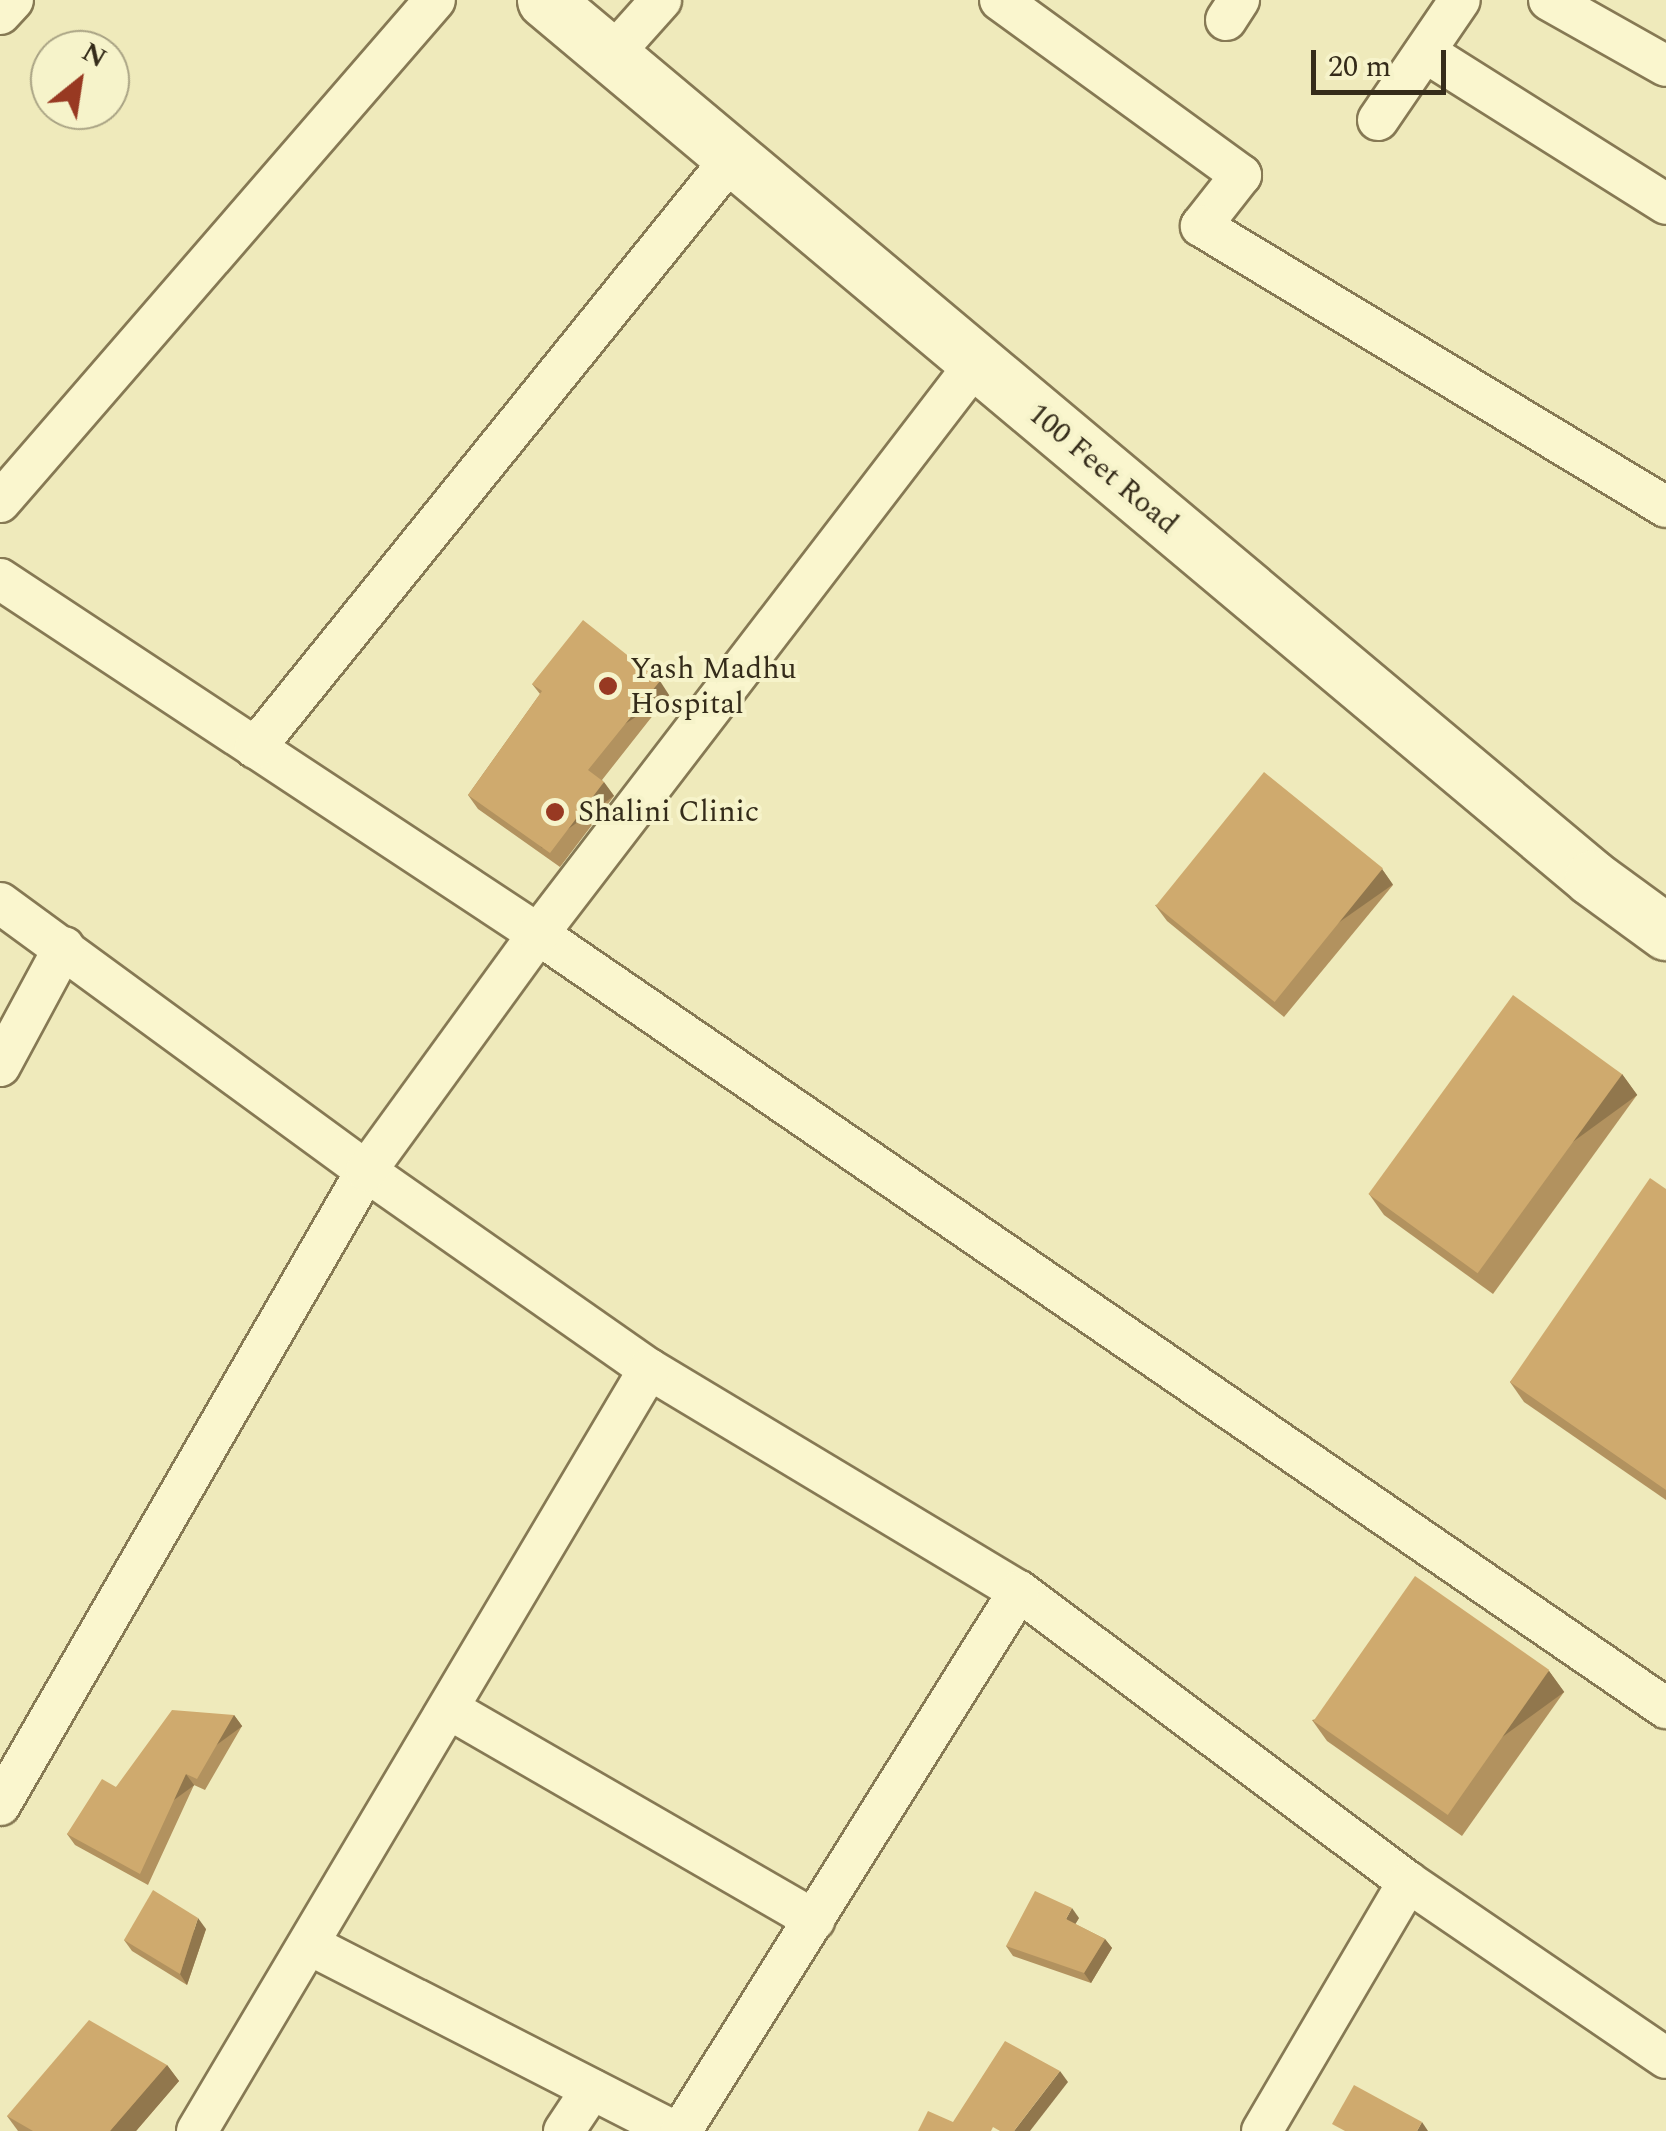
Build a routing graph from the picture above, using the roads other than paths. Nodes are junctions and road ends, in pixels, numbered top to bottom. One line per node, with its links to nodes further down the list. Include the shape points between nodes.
1 (13, 0): 8 (street)
2 (435, 0): 16 (street)
3 (545, 0): 10 (main road, 100 Feet Road)
4 (660, 0): 10 (street)
5 (1000, 0): 17 (street, via 1241,175 1202,226)
6 (1460, 0): 9 (street)
7 (1549, 0): 11 (street)
8 (0, 14)
9 (1425, 52): 12 (street); 14 (street)
10 (611, 56): 13 (main road, 100 Feet Road)
11 (1666, 66)
12 (1378, 120)
13 (732, 158): 15 (main road, 100 Feet Road); 19 (street)
14 (1666, 204)
15 (976, 364): 21 (main road, 100 Feet Road, via 1592,878); 22 (street)
16 (0, 502)
17 (1666, 507)
18 (0, 579): 19 (street)
19 (256, 748): 22 (street)
20 (0, 903): 23 (street)
21 (1660, 914)
22 (538, 934): 25 (street); 28 (street)
23 (64, 947): 24 (street); 25 (street)
24 (0, 1066)
25 (366, 1171): 26 (street); 30 (street)
26 (649, 1369): 27 (street); 29 (street)
27 (1019, 1591): 32 (street); 33 (street)
28 (1666, 1708)
29 (449, 1710): 33 (street); 34 (street)
30 (14, 1746): 31 (street)
31 (0, 1806)
32 (1408, 1882): 35 (street); 40 (street)
33 (814, 1920): 39 (street)
34 (310, 1946): 36 (street); 37 (street)
35 (1666, 2058)
36 (592, 2089): 38 (street); 39 (street)
37 (197, 2131)
38 (564, 2131)
39 (678, 2131)
40 (1262, 2131)

